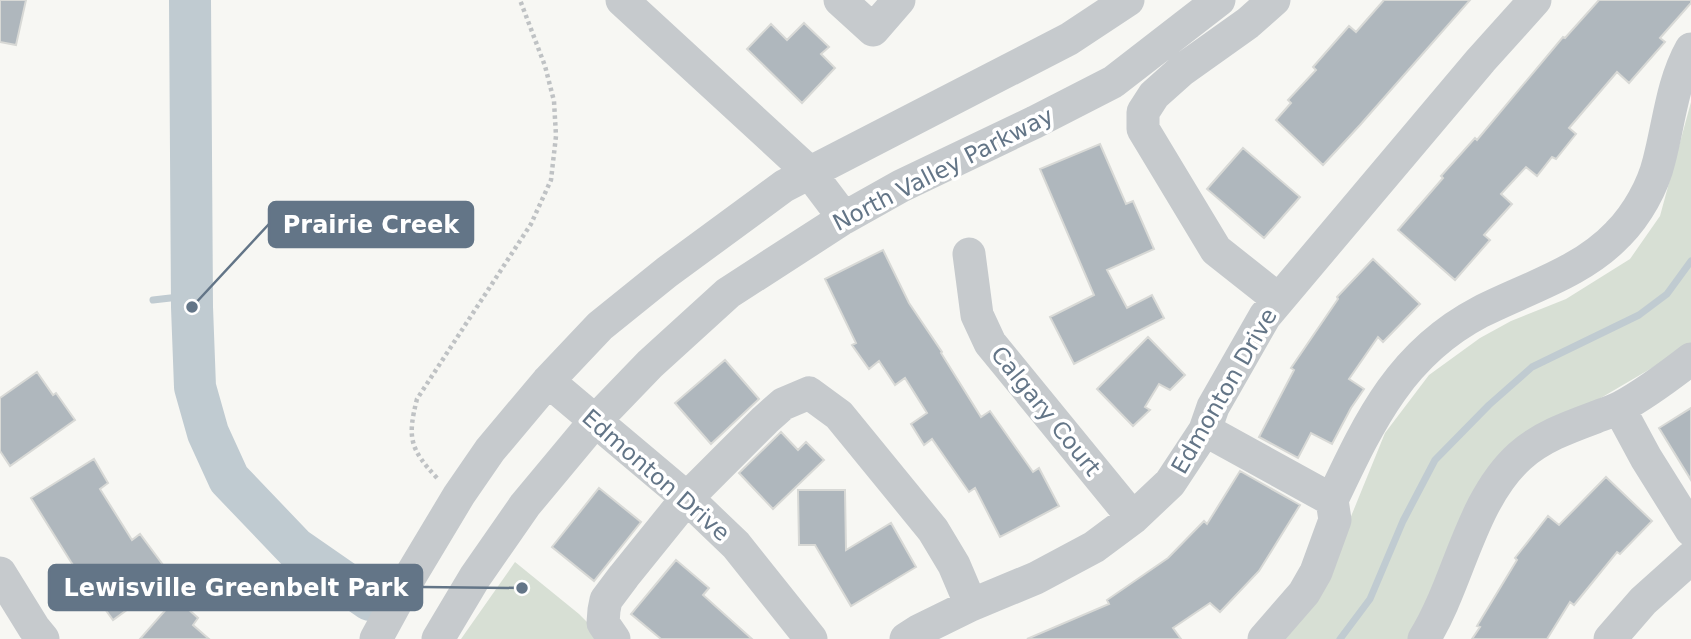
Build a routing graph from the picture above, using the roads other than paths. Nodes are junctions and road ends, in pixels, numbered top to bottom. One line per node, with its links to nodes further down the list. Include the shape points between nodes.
1 (622, 0): 9 (street)
2 (840, 0): 3 (street, via 873,30)
3 (899, 0)
4 (1128, 0): 9 (street, via 1069,39)
5 (1219, 0): 10 (street, North Valley Parkway, via 1113,82)
6 (1274, 0): 12 (street, via 1154,95 1143,112 1143,129 1216,250)
7 (1535, 0): 12 (street, Edmonton Drive)
8 (1691, 49): 19 (street, via 1671,103 1659,163 1647,195 1620,233 1594,256 1446,333 1408,368 1383,401)
9 (810, 173): 10 (street); 14 (street, via 784,186 667,272 600,326)
10 (844, 218): 16 (street, North Valley Parkway, via 728,293)
11 (969, 254): 20 (street, Calgary Court, via 977,315 990,343)
12 (1278, 299): 17 (street, Edmonton Drive, via 1213,407)
13 (1691, 359): 15 (street)
14 (548, 381): 16 (street, Edmonton Drive); 26 (street, via 459,495)
15 (1619, 408): 21 (street); 32 (street, via 1548,436 1501,477)
16 (594, 421): 18 (street, Edmonton Drive); 27 (street, North Valley Parkway, via 525,505)
17 (1205, 430): 19 (street); 20 (street, Edmonton Drive, via 1170,483)
18 (687, 498): 24 (street, via 765,419 783,404 809,393 839,415 933,530); 28 (street, via 606,600 603,623); 29 (street, Edmonton Drive, via 736,545)
19 (1332, 500): 31 (street, via 1335,520 1316,572)
20 (1133, 518): 24 (street, Edmonton Drive, via 1094,547 1048,572)
21 (1691, 530)
22 (1691, 558): 33 (street, via 1643,601)
23 (0, 573): 25 (street)
24 (971, 605): 30 (street, Edmonton Drive)
25 (32, 635)
26 (376, 639)
27 (438, 639)
28 (614, 639)
29 (811, 639)
30 (906, 639)
31 (1264, 639)
32 (1424, 639)
33 (1610, 639)

